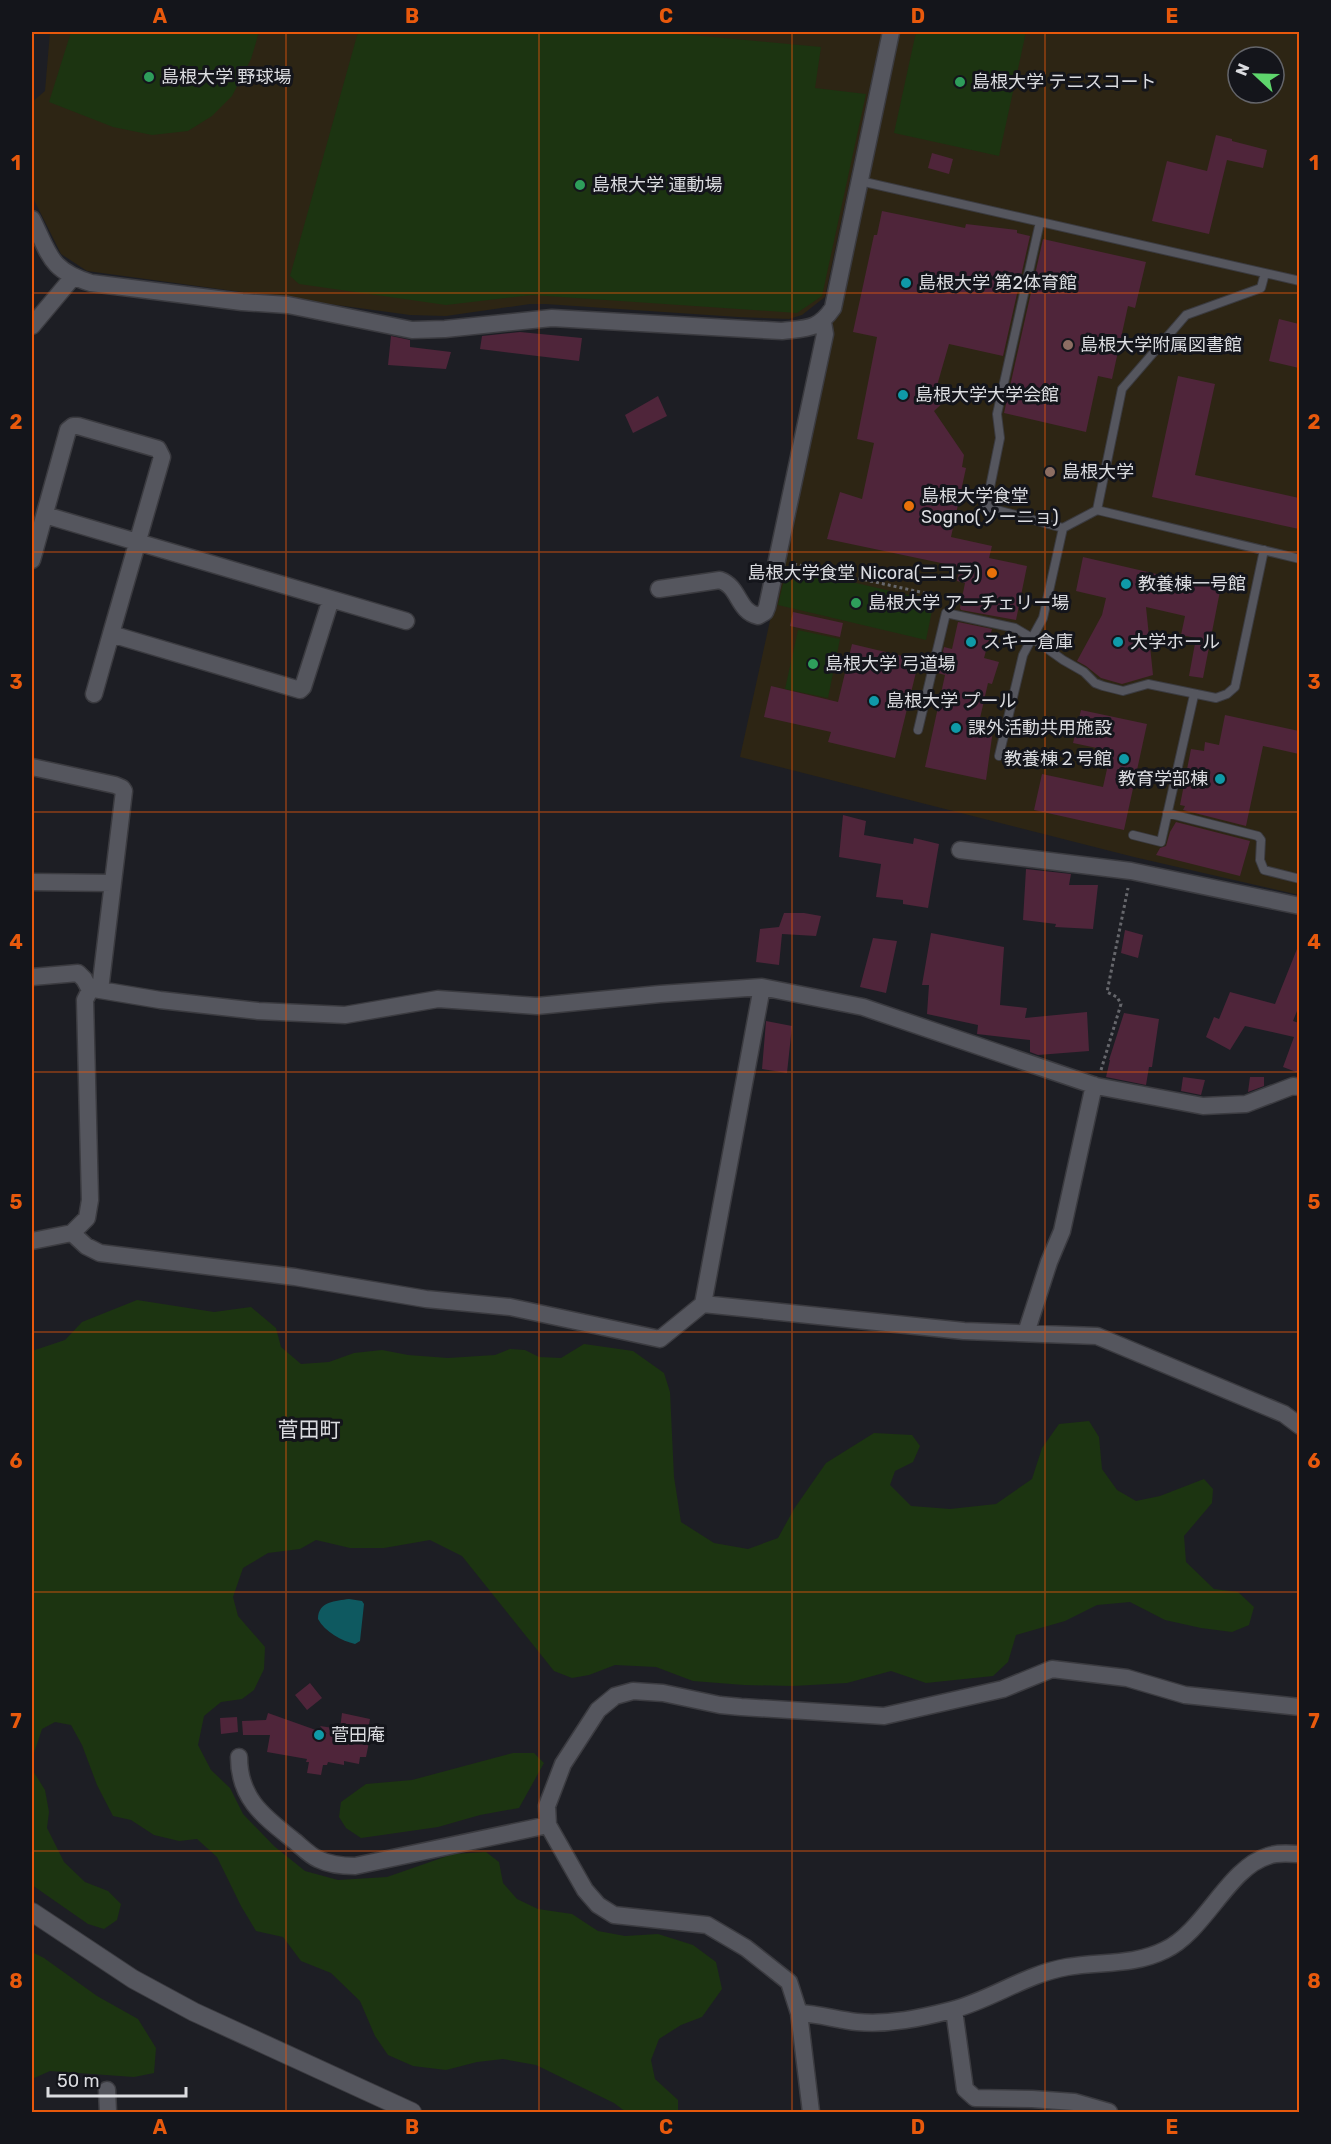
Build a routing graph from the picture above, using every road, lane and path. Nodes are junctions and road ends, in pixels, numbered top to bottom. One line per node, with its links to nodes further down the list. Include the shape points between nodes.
1 (891, 32): 2 (street)
2 (860, 181): 4 (lane); 8 (street, via 833,308)
3 (32, 219): 6 (street, via 54,263)
4 (1040, 222): 5 (lane); 12 (lane, via 997,414 1000,438 986,507)
5 (1265, 273): 7 (lane); 10 (lane, via 1261,288 1186,315 1122,389)
6 (73, 277): 8 (street, via 91,283 288,305 412,330 552,318 782,331); 9 (street)
7 (1299, 280)
8 (823, 322): 17 (street, via 825,334)
9 (32, 326)
10 (1097, 510): 12 (lane); 14 (lane)
11 (45, 515): 13 (street); 13 (street, via 68,430 73,426 89,429 161,452); 16 (street)
12 (1063, 528): 23 (lane, via 1043,618)
13 (139, 542): 19 (street); 22 (street)
14 (1264, 550): 15 (lane); 25 (lane, via 1235,687 1216,698)
15 (1299, 559)
16 (32, 560)
17 (777, 560): 18 (street, via 767,607 758,616 748,612 729,584 720,580); 20 (path, via 938,596)
18 (659, 589)
19 (331, 598): 21 (street); 22 (street, via 300,690)
20 (946, 613): 23 (lane, via 1015,628); 26 (lane)
21 (406, 621)
22 (111, 634): 24 (street)
23 (1032, 638): 25 (lane, via 1103,686 1123,691 1148,684); 27 (lane, via 1023,655)
24 (94, 694)
25 (1194, 695): 29 (lane)
26 (918, 730)
27 (999, 756)
28 (32, 767): 35 (street, via 122,788)
29 (1167, 813): 30 (lane, via 1161,842); 33 (lane, via 1258,837 1264,870)
30 (1133, 835)
31 (960, 850): 32 (street)
32 (1131, 871): 36 (street); 40 (path, via 1107,992 1121,1004)
33 (1299, 879)
34 (32, 882): 35 (street)
35 (112, 883): 39 (street)
36 (1299, 906)
37 (32, 977): 39 (street, via 78,974)
38 (762, 987): 39 (street, via 537,1006 438,999 345,1015 258,1011); 40 (street, via 863,1007); 44 (street)
39 (95, 990): 42 (street, via 85,1000 90,1200 87,1218)
40 (1095, 1086): 41 (street, via 1203,1106 1246,1104); 45 (street, via 1062,1231)
41 (1299, 1087)
42 (72, 1233): 43 (street); 44 (street, via 100,1253 295,1277 426,1299 510,1307 660,1339)
43 (32, 1240)
44 (703, 1304): 45 (street)
45 (1026, 1333): 46 (street, via 1097,1336 1284,1414)
46 (1299, 1426)
47 (1299, 1707): 49 (street, via 1185,1695 1127,1678 1052,1669 1003,1689 884,1716 720,1705 633,1691 615,1696 598,1710 580,1736 554,1786 547,1806)
48 (239, 1757): 49 (street, via 239,1774 262,1815 318,1859 337,1865 355,1866)
49 (548, 1825): 53 (street, via 598,1905 614,1915 707,1925 746,1948 789,1982)
50 (1299, 1854): 52 (street, via 1267,1856 1255,1863 1237,1877 1183,1939 1165,1950 1134,1962 1066,1967)
51 (32, 1912): 56 (street, via 133,1979 194,2012)
52 (954, 2010): 53 (street, via 891,2023); 58 (street, via 965,2089 975,2098 1074,2102)
53 (799, 2013): 57 (street)
54 (107, 2090): 55 (street)
55 (108, 2112)
56 (412, 2112)
57 (811, 2112)
58 (1109, 2112)

